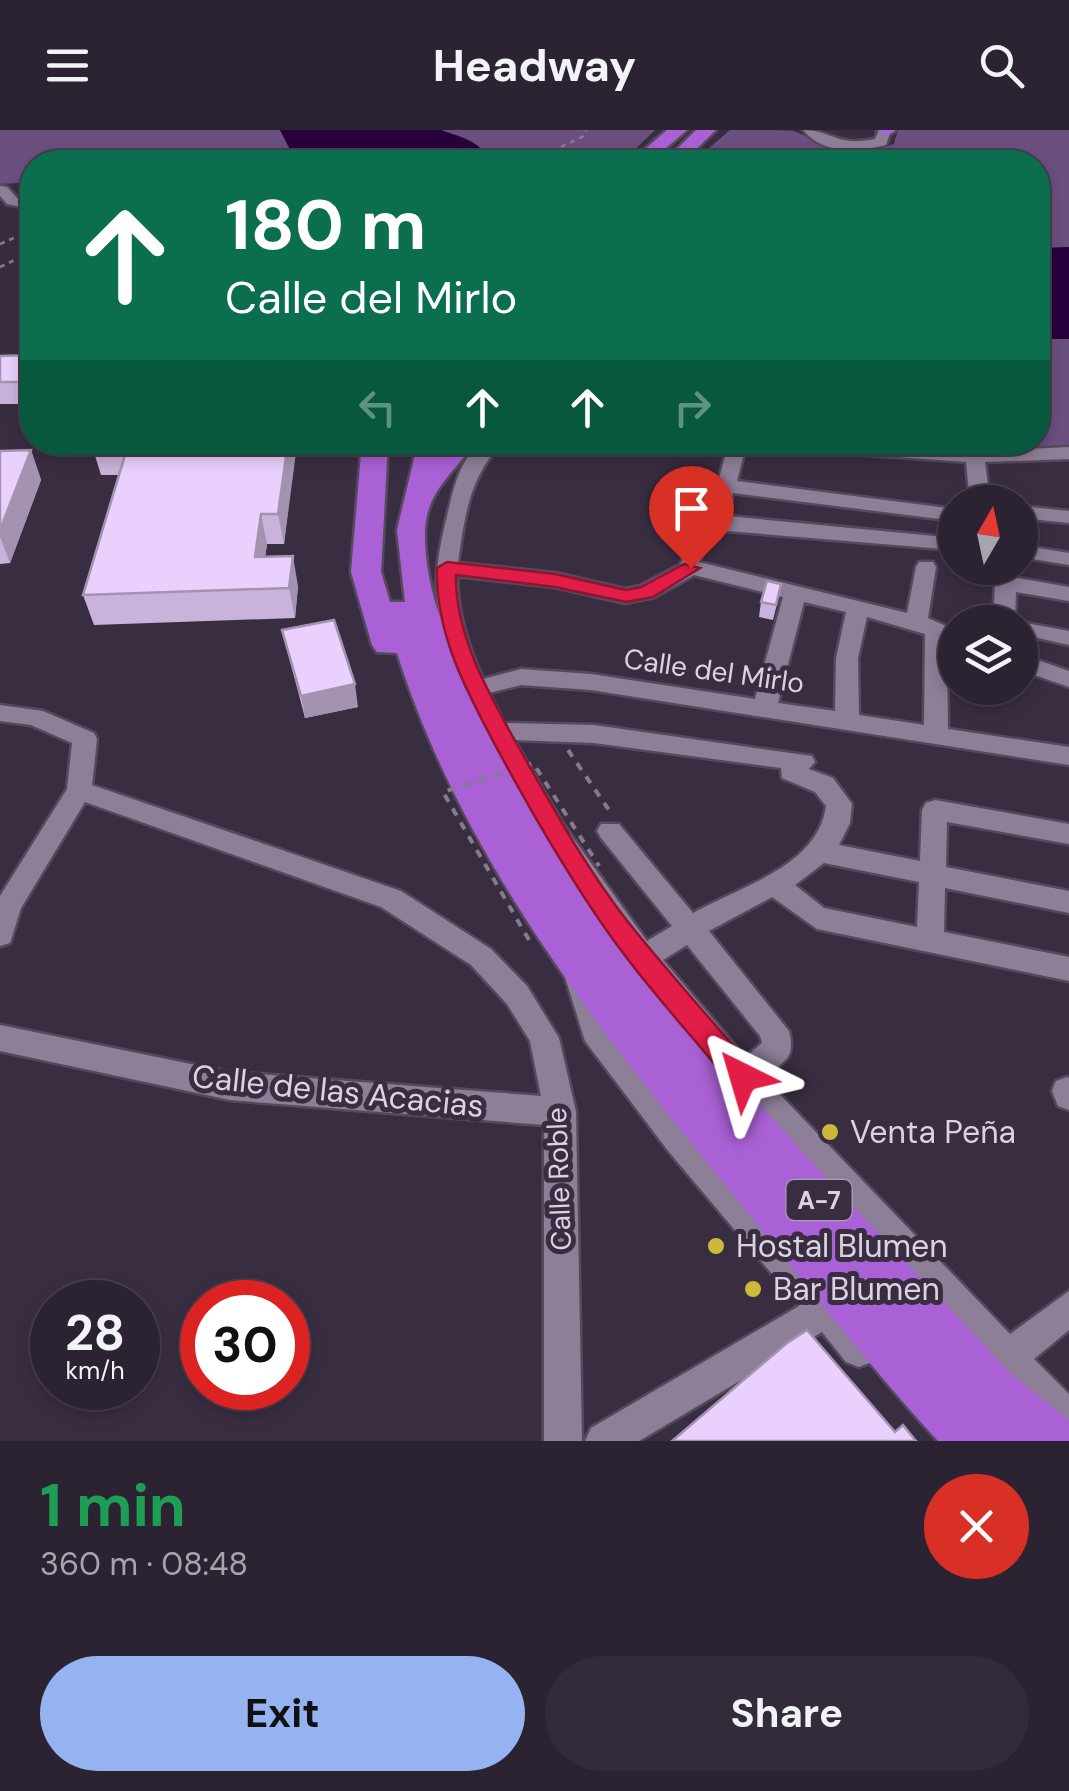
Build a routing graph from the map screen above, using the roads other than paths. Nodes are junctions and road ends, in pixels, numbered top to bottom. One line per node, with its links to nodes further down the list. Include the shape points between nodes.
1 (662, 130): 6 (highway)
2 (678, 130): 7 (highway)
3 (707, 130): 8 (highway)
4 (886, 130): 5 (street, via 880,142 863,146 832,144)
5 (808, 132)
6 (647, 150)
7 (654, 150)
8 (686, 150)
9 (374, 455): 46 (highway, via 366,572 380,620 460,807)
10 (408, 455): 46 (highway, A-7, via 391,532 398,611)
11 (428, 455): 22 (highway, A-7)
12 (451, 455): 22 (highway, via 432,477 423,519)
13 (480, 455): 27 (street, via 465,471)
14 (734, 455): 17 (street)
15 (972, 455): 16 (street)
16 (977, 485)
17 (726, 486): 18 (street); 21 (street)
18 (938, 514)
19 (1038, 514): 20 (street)
20 (1069, 517)
21 (720, 521): 23 (street); 28 (street, via 707,526)
22 (411, 530): 63 (highway, A-7, via 430,637 478,743 589,925 755,1127)
23 (938, 543)
24 (1038, 555): 25 (street)
25 (1069, 559)
26 (926, 567): 33 (street)
27 (447, 568): 28 (street, via 626,596); 38 (street, via 450,619)
28 (691, 568): 29 (street)
29 (795, 594): 32 (street); 39 (street)
30 (1069, 594): 31 (street, via 1006,583)
31 (1005, 605)
32 (858, 609): 33 (street); 41 (street, via 847,658)
33 (936, 630): 43 (street)
34 (1038, 632): 35 (street)
35 (1069, 638)
36 (1038, 668): 37 (street)
37 (1069, 679)
38 (476, 689): 39 (street, Calle del Mirlo, via 521,677); 42 (street)
39 (766, 708): 41 (street, Calle del Mirlo)
40 (0, 713): 45 (street, via 35,717 84,739)
41 (847, 720): 43 (street, Calle del Mirlo)
42 (497, 731): 49 (street, via 560,732 797,767 839,804); 56 (street, via 560,841)
43 (936, 736): 44 (street, Calle del Mirlo)
44 (1069, 756)
45 (80, 790): 54 (street, via 8,906); 60 (street, Calle Roble, via 390,899 480,957 517,995 544,1038)
46 (485, 822): 61 (highway, A-7, via 576,967)
47 (610, 830): 53 (street)
48 (1069, 834): 50 (street, via 935,810)
49 (820, 852): 50 (street); 51 (street)
50 (933, 872): 52 (street); 55 (street)
51 (775, 884): 53 (street); 55 (street, via 817,918)
52 (1069, 902)
53 (692, 930): 56 (street); 59 (street, via 774,1032 778,1048)
54 (0, 935)
55 (930, 941): 57 (street)
56 (642, 958): 59 (street)
57 (1069, 969)
58 (0, 1038): 60 (street, Calle de las Acacias, via 230,1086)
59 (743, 1077): 63 (street)
60 (560, 1112): 65 (street, Calle Roble)
61 (828, 1293): 66 (street); 67 (street); 68 (highway, A-7, via 856,1313); 69 (highway, via 870,1301)
62 (1069, 1308): 63 (street)
63 (1000, 1374): 64 (street); 70 (highway); 71 (highway, A-7)
64 (1069, 1420)
65 (564, 1441)
66 (604, 1441)
67 (939, 1441)
68 (973, 1441)
69 (1001, 1441)
70 (1024, 1441)
71 (1053, 1441)

